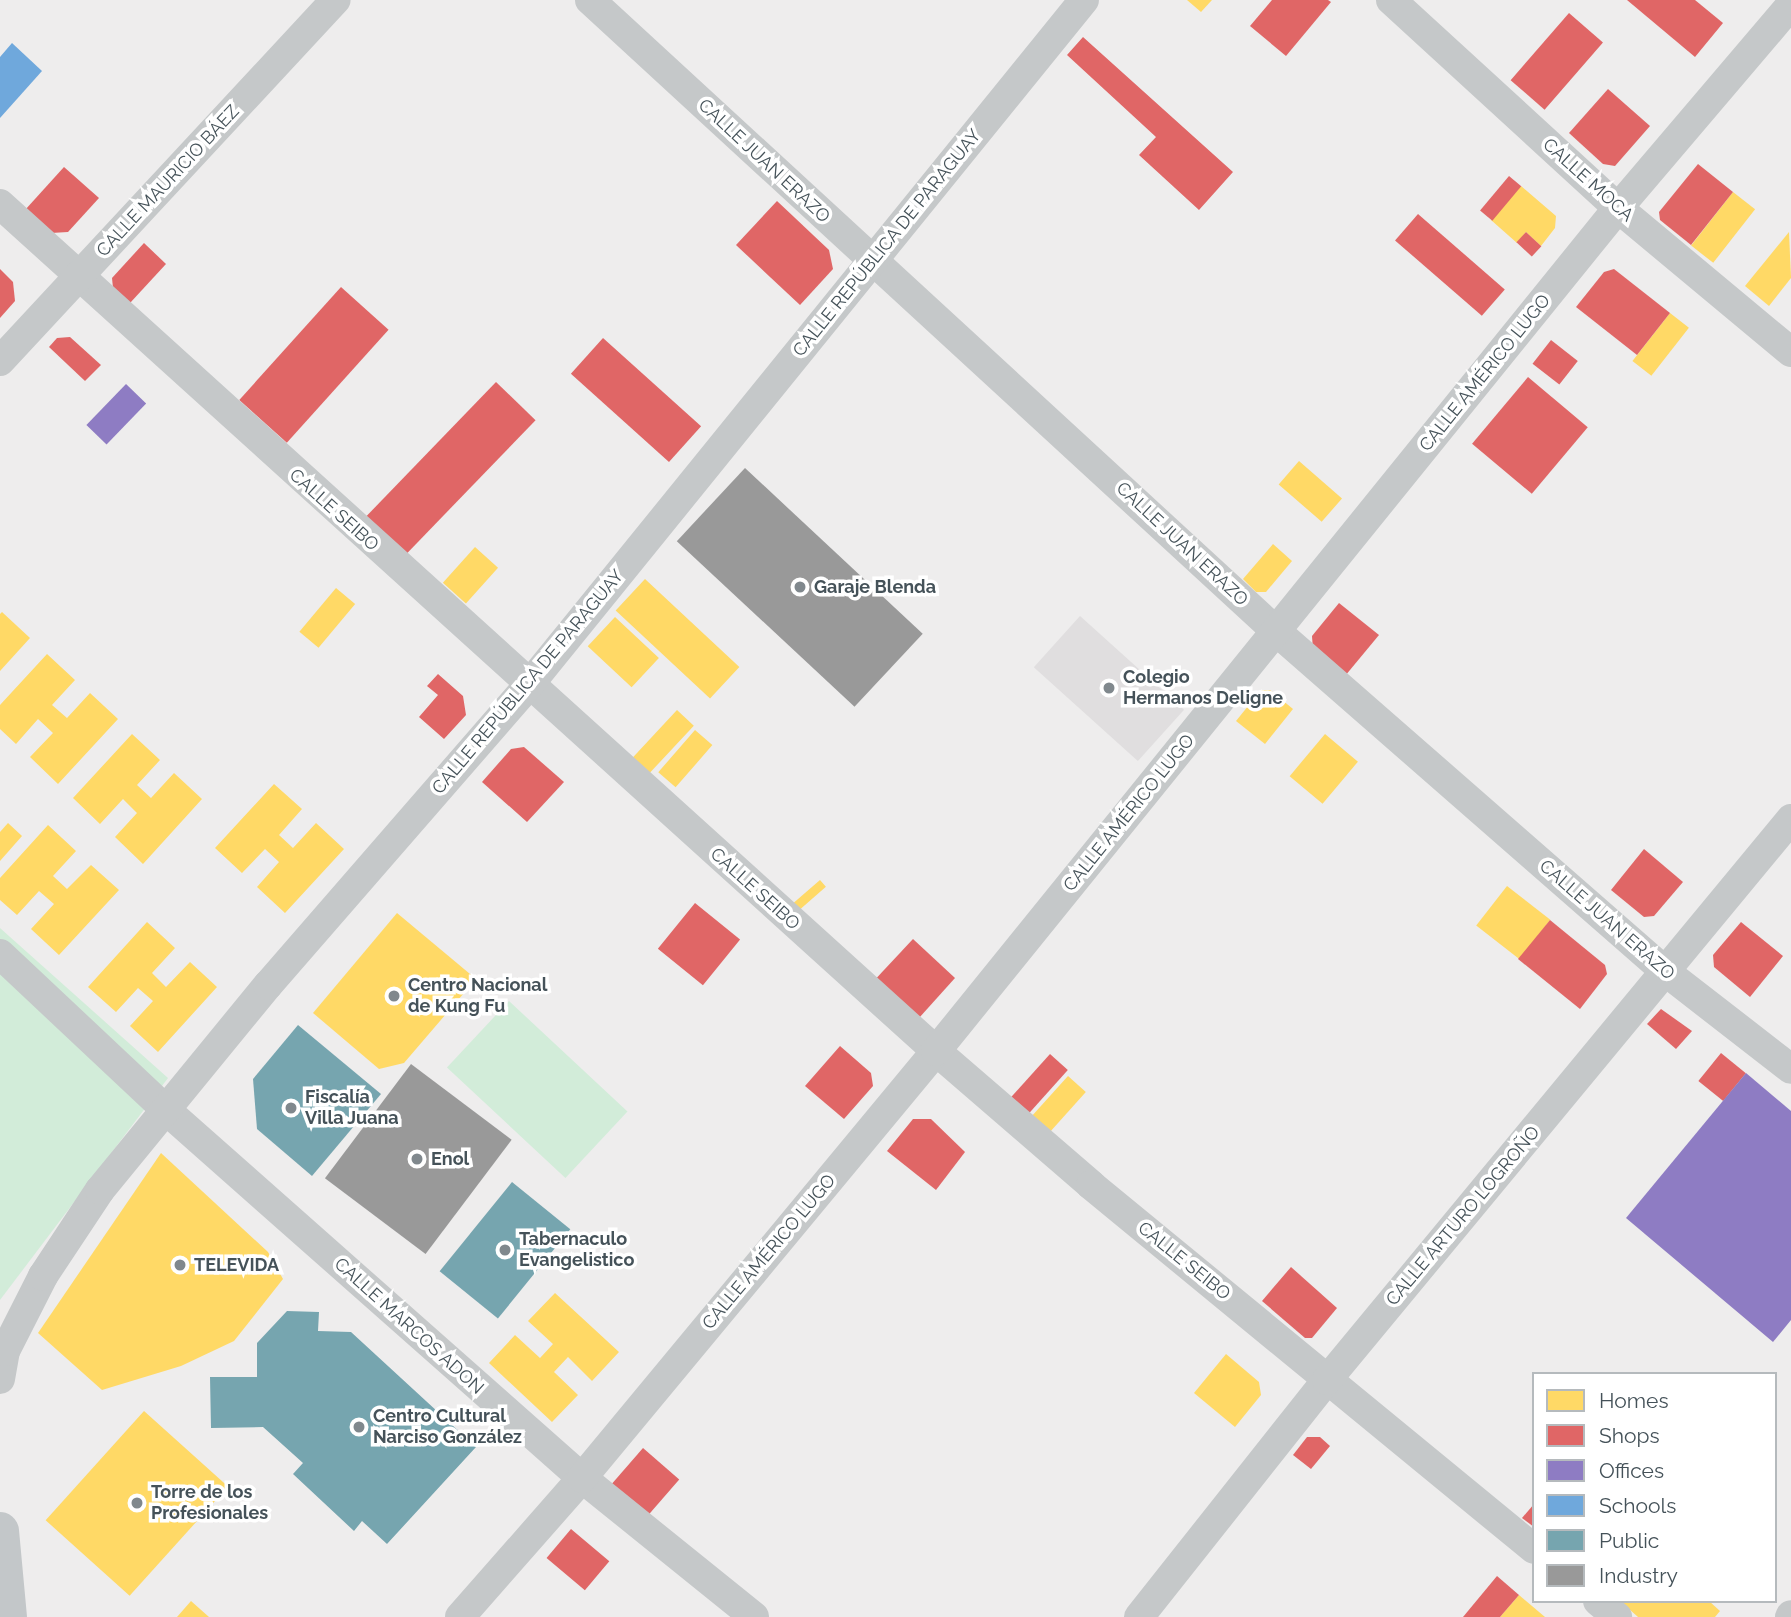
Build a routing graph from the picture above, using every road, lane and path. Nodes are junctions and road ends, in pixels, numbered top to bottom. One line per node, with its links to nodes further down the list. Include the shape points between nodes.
1 (335, 0): 9 (street, CALLE MAURICIO BÁEZ)
2 (590, 0): 8 (street, CALLE JUAN ERAZO)
3 (1084, 0): 8 (street, CALLE REPÚBLICA DE PARAGUAY)
4 (1391, 0): 7 (street, CALLE MOCA)
5 (1791, 5): 7 (street, CALLE AMÉRICO LUGO)
6 (0, 204): 9 (street, CALLE SEIBO)
7 (1618, 208): 10 (street, CALLE MOCA); 12 (street, CALLE AMÉRICO LUGO)
8 (873, 261): 12 (street, CALLE JUAN ERAZO); 13 (street, CALLE REPÚBLICA DE PARAGUAY)
9 (79, 277): 11 (street, CALLE MAURICIO BÁEZ); 13 (street, CALLE SEIBO)
10 (1791, 352)
11 (0, 360)
12 (1276, 631): 16 (street, CALLE JUAN ERAZO); 17 (street, CALLE AMÉRICO LUGO)
13 (527, 686): 17 (street, CALLE SEIBO); 19 (street, CALLE REPÚBLICA DE PARAGUAY)
14 (1791, 819): 16 (street, CALLE ARTURO LOGROÑO)
15 (0, 954): 19 (street, CALLE MARCOS ADON)
16 (1666, 972): 18 (street, CALLE JUAN ERAZO); 21 (street, CALLE ARTURO LOGROÑO)
17 (936, 1051): 21 (street, CALLE SEIBO); 22 (street, CALLE AMÉRICO LUGO)
18 (1791, 1069)
19 (166, 1110): 20 (street, CALLE REPÚBLICA DE PARAGUAY, via 100,1190 43,1276 5,1351); 22 (street, CALLE MARCOS ADON)
20 (0, 1379)
21 (1327, 1380): 24 (street, CALLE SEIBO); 29 (street, CALLE ARTURO LOGROÑO)
22 (582, 1478): 27 (street, CALLE AMÉRICO LUGO); 28 (street, CALLE MARCOS ADON)
23 (0, 1531): 26 (main road)
24 (1532, 1547)
25 (1600, 1603): 30 (street)
26 (8, 1617)
27 (460, 1617)
28 (754, 1617)
29 (1139, 1617)
30 (1617, 1617)

